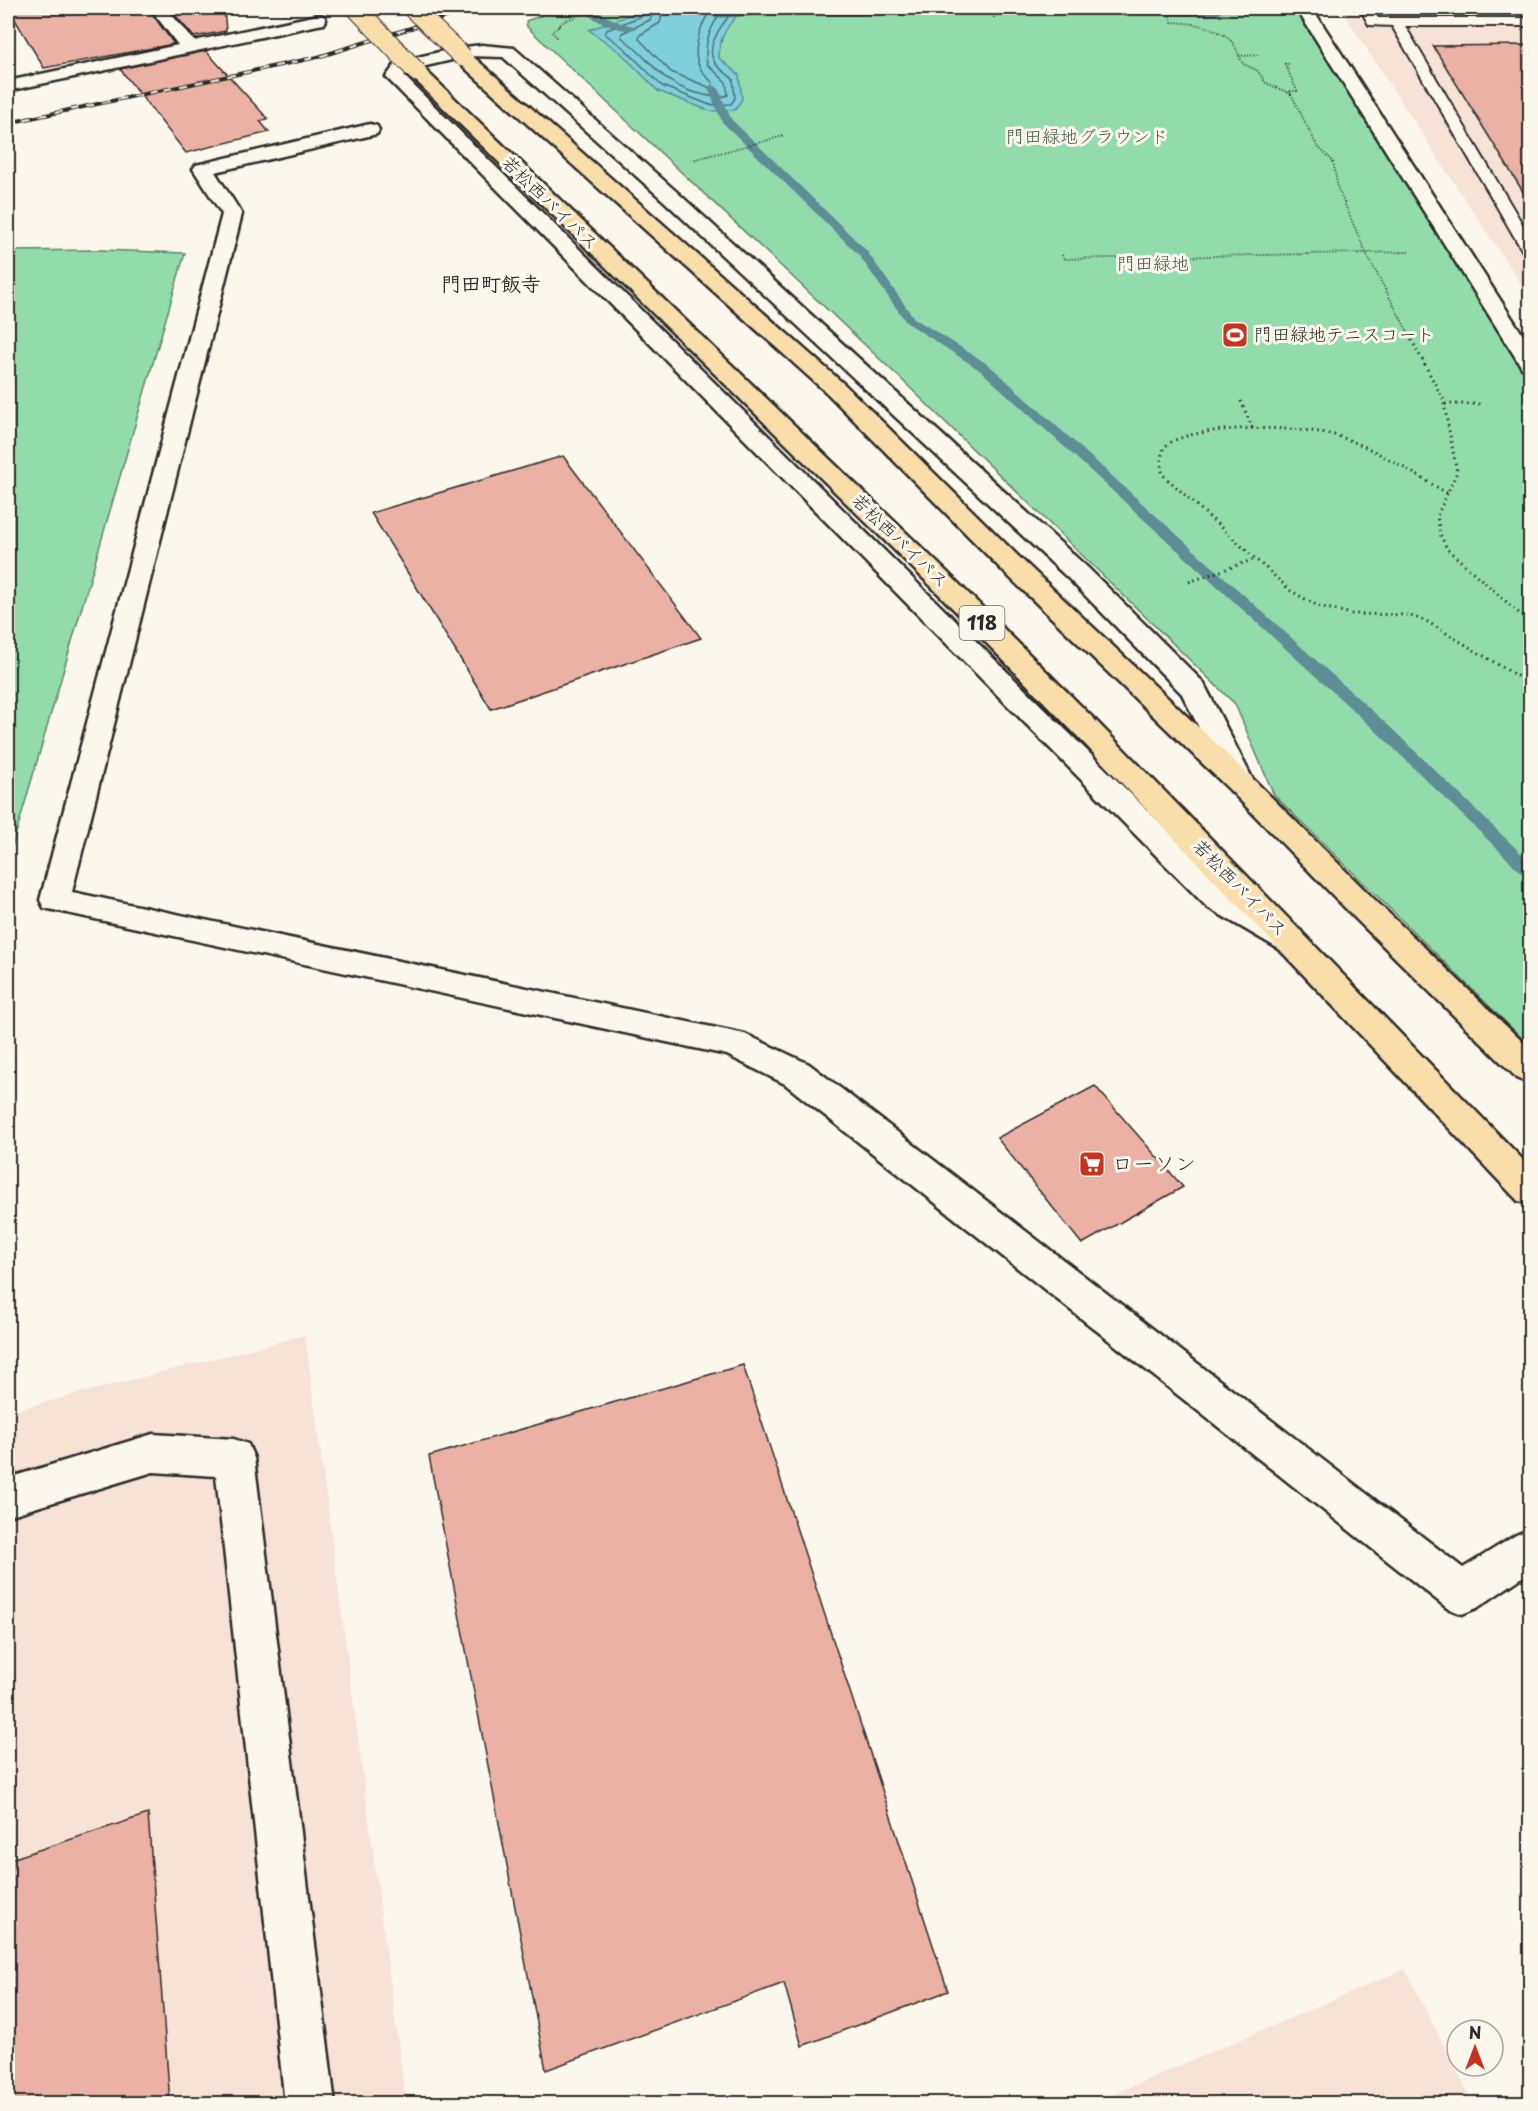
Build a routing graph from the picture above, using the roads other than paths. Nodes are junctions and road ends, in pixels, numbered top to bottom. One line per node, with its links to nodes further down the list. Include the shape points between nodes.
1 (158, 8): 9 (street)
2 (305, 8): 9 (street, via 318,21)
3 (356, 8): 15 (highway, 若松西バイパス / 118, bridge, via 548,203 942,582)
4 (412, 8): 14 (highway, bridge, via 836,389 1009,562)
5 (1304, 8): 13 (street)
6 (1366, 8): 7 (lane, via 1374,22)
7 (1396, 22): 8 (lane); 12 (lane)
8 (1530, 22)
9 (190, 48): 10 (street)
10 (9, 83)
11 (370, 130): 19 (street, via 203,169 232,214 55,900 733,1043 797,1074 1462,1593)
12 (1530, 250)
13 (1530, 363)
14 (1241, 784): 15 (street, via 1193,689 1079,574 508,52 471,52 404,66 395,77 1218,899); 16 (highway)
15 (1290, 940): 17 (highway, 若松西バイパス / 118)
16 (1530, 1069)
17 (1530, 1190)
18 (8, 1497): 20 (street, via 153,1453 234,1458)
19 (1530, 1549)
20 (310, 2103)

